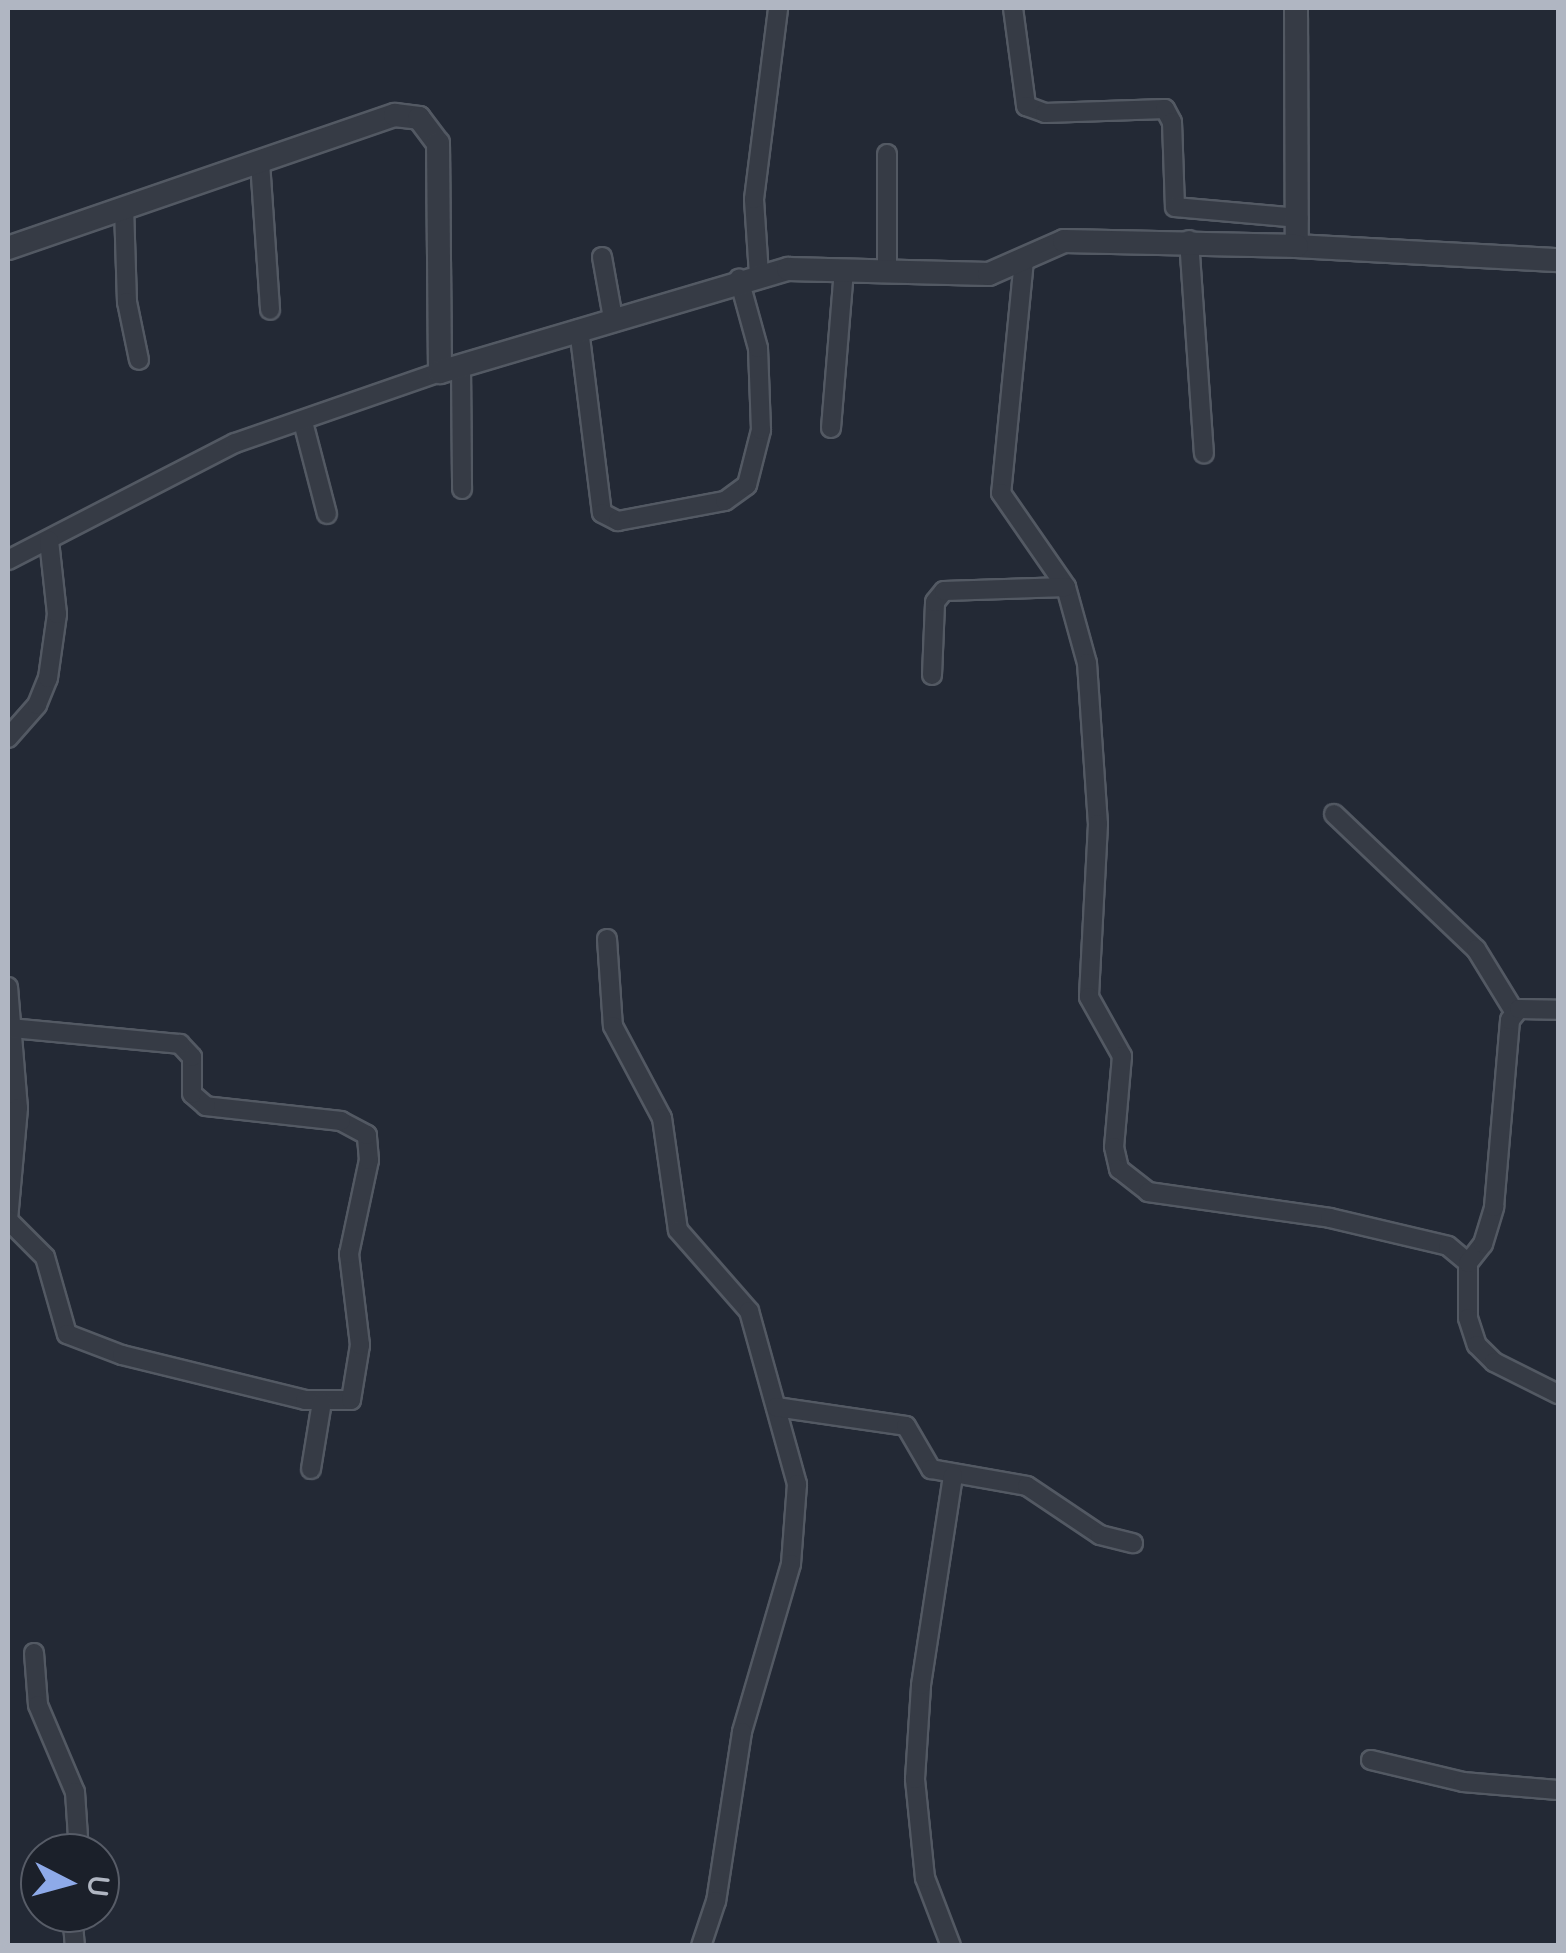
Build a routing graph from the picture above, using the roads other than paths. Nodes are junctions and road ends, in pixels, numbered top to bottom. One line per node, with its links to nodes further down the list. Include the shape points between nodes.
1 (778, 8): 16 (street)
2 (1012, 8): 7 (street, via 1026,106 1044,113 1165,109 1172,122 1175,207)
3 (1296, 8): 7 (street)
4 (887, 154): 15 (street)
5 (260, 162): 6 (street); 17 (street); 21 (street, via 396,115 430,126 440,178)
6 (124, 207): 10 (street); 20 (street, via 127,302)
7 (1299, 218): 9 (street)
8 (1189, 240): 9 (street); 12 (street, via 1064,241); 24 (street)
9 (1297, 246): 13 (street)
10 (8, 248)
11 (602, 257): 18 (street)
12 (1024, 260): 15 (street, via 989,274); 29 (street, via 1000,493)
13 (1558, 260)
14 (844, 270): 15 (street); 16 (street); 23 (street)
15 (887, 272)
16 (749, 277): 18 (street); 19 (street, via 761,430 748,485 725,502 618,520 602,513)
17 (270, 310)
18 (613, 318): 19 (street)
19 (579, 329): 21 (street)
20 (138, 360)
21 (450, 369): 22 (street); 25 (street)
22 (303, 422): 26 (street); 27 (street, via 234,443)
23 (831, 428)
24 (1204, 453)
25 (462, 489)
26 (327, 514)
27 (49, 540): 28 (street); 31 (street, via 57,614 48,678 38,705)
28 (8, 560)
29 (1066, 587): 30 (street, via 944,591 936,602); 39 (street, via 1094,717 1098,824 1089,997 1122,1056 1114,1148 1124,1178 1148,1192 1435,1241)
30 (932, 675)
31 (8, 738)
32 (1334, 814): 36 (street, via 1476,950)
33 (607, 939): 42 (street, via 613,1026 662,1118 678,1230 750,1311)
34 (8, 987): 37 (street)
35 (1558, 1010): 36 (street)
36 (1514, 1011): 39 (street, via 1494,1207 1483,1244)
37 (11, 1028): 38 (street, via 18,1108); 41 (street, via 180,1044 192,1056 192,1094 206,1106 342,1121 367,1135 369,1160 349,1254 360,1344 357,1378 346,1404)
38 (8, 1219): 41 (street, via 45,1256 67,1334 122,1356)
39 (1468, 1263): 40 (street, via 1468,1318 1477,1345 1494,1362)
40 (1558, 1394)
41 (322, 1402): 43 (street)
42 (776, 1407): 44 (street, via 906,1426 926,1464); 50 (street, via 794,1465 796,1536 742,1732 716,1901)
43 (310, 1469)
44 (953, 1474): 45 (street, via 1027,1486 1100,1535); 51 (street, via 914,1779 929,1894)
45 (1133, 1544)
46 (34, 1653): 49 (street, via 38,1705 73,1782)
47 (1372, 1760): 48 (street, via 1462,1782)
48 (1558, 1790)
49 (77, 1833)
50 (701, 1946)
51 (951, 1946)

